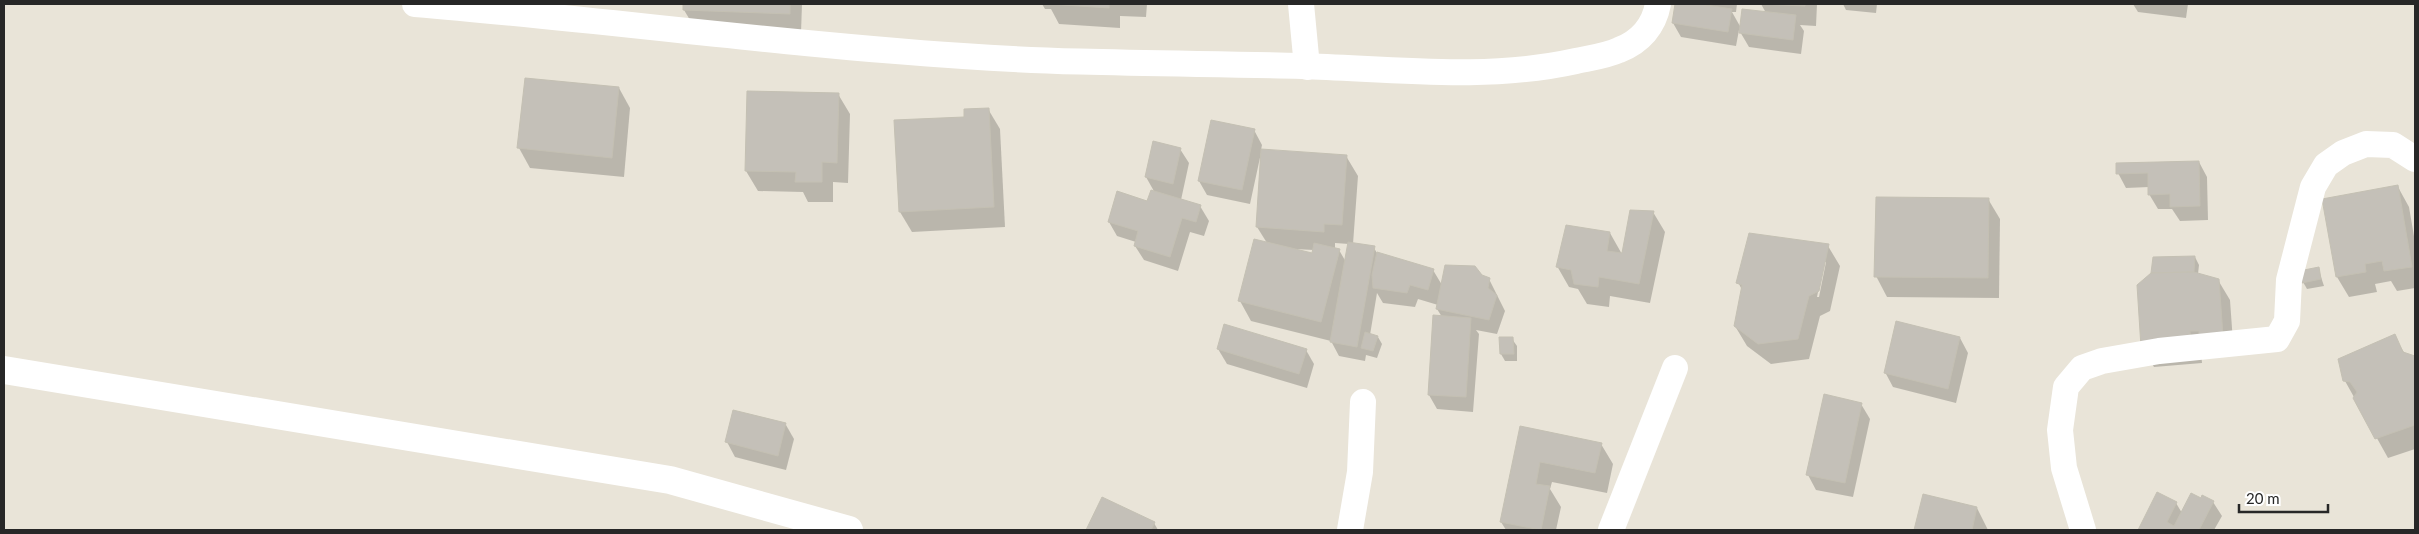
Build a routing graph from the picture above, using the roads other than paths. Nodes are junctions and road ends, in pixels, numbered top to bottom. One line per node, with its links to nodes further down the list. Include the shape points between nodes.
1 (415, 4): 4 (street, via 794,43 966,56)
2 (1301, 4): 4 (street)
3 (1658, 4): 4 (street, via 1656,14 1640,40 1617,52 1558,65 1496,72 1412,73)
4 (1307, 67)
5 (2415, 159): 12 (street, via 2393,145 2366,144 2343,153 2326,165 2312,188 2288,280 2287,321 2277,339 2149,353 2082,368 2066,387 2060,430 2064,468)
6 (1675, 368): 11 (street)
7 (4, 370): 9 (street, via 670,480)
8 (1363, 402): 10 (street, via 1360,472)
9 (849, 530)
10 (1350, 530)
11 (1611, 530)
12 (2083, 530)

